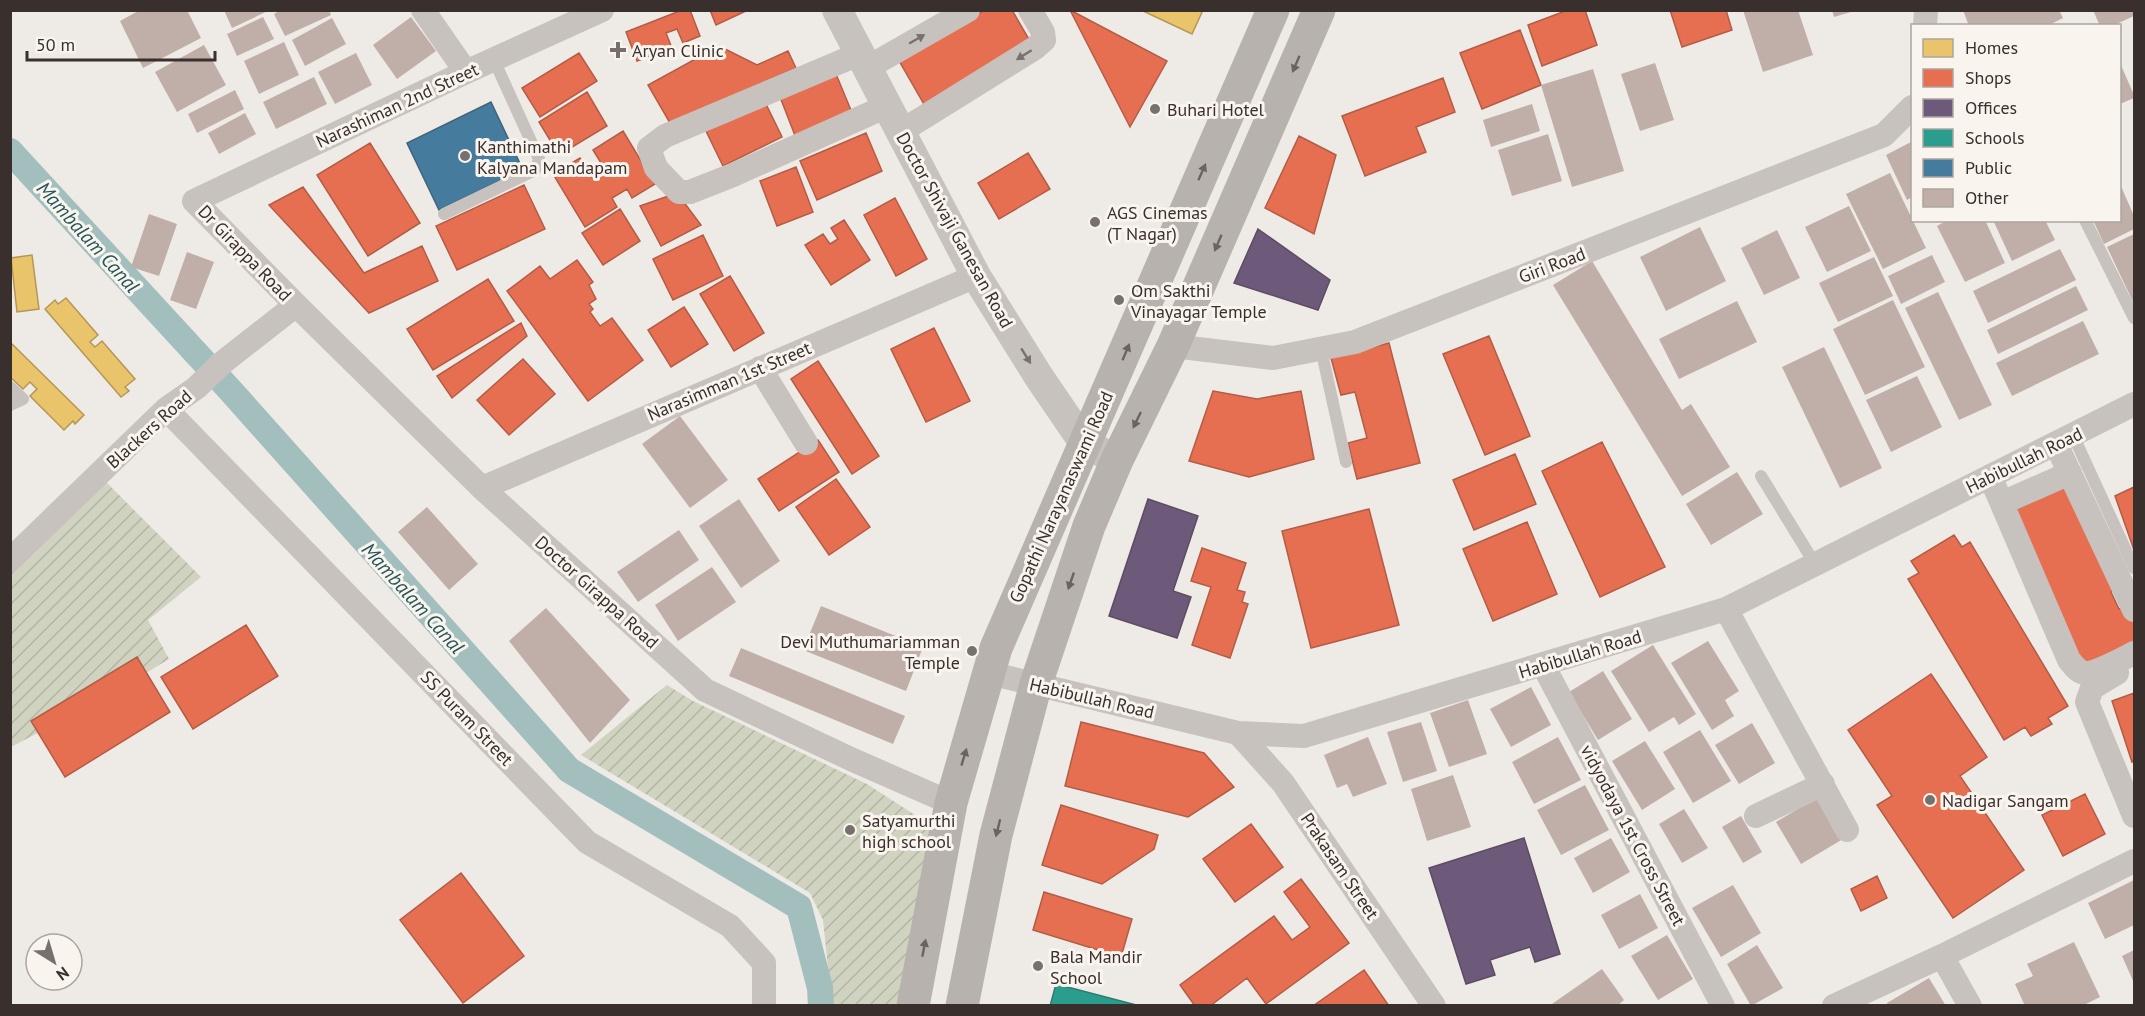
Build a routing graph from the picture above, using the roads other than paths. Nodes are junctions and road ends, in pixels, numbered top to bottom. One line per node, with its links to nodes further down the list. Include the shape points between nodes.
1 (423, 10): 11 (street)
2 (602, 10): 8 (street, Narashiman 2nd Street)
3 (837, 10): 10 (street, Doctor Shivaji Ganesan Road)
4 (968, 10): 10 (street, one-way to 4)
5 (1030, 10): 13 (street, one-way to 13, via 1044,32 1044,40 1035,48)
6 (1273, 10): 29 (main road, Gopathi Narayanaswami Road, one-way to 6)
7 (1319, 10): 20 (main road, Gopathi Narayanaswami Road, one-way to 20)
8 (560, 19): 9 (street, Narashiman 2nd Street)
9 (494, 60): 11 (street, Narashiman 2nd Street); 15 (lane, via 539,159 535,170)
10 (863, 61): 13 (street, Doctor Shivaji Ganesan Road); 13 (street, via 665,136 649,148 656,168 679,192 690,192)
11 (466, 72): 14 (street, Narashiman 2nd Street)
12 (1911, 108): 21 (street, Giri Road, via 1884,135 1355,342)
13 (894, 119): 17 (street, Doctor Shivaji Ganesan Road)
14 (194, 201): 18 (street, Dr Girappa Road)
15 (444, 214)
16 (2086, 222): 19 (lane)
17 (976, 276): 22 (street, Narasimman 1st Street); 29 (street, Doctor Shivaji Ganesan Road, one-way to 29)
18 (296, 305): 26 (street, Blackers Road); 35 (street, Doctor Girappa Road)
19 (2134, 318)
20 (1173, 346): 21 (street, Giri Road, via 1273,358); 30 (main road, Gopathi Narayanaswami Road, one-way to 30)
21 (1321, 349): 31 (lane)
22 (760, 368): 28 (street); 35 (street, Narasimman 1st Street)
23 (10, 387): 25 (lane, via 23,399)
24 (2134, 404): 27 (street, Habibullah Road)
25 (10, 405)
26 (166, 409): 37 (street, Blackers Road); 58 (street, SS Puram Street, via 587,842 730,926 764,963)
27 (2064, 439): 32 (street); 34 (street, Habibullah Road); 39 (lane)
28 (806, 443)
29 (1084, 443): 30 (street); 45 (main road, Gopathi Narayanaswami Road, via 1009,616)
30 (1117, 460): 46 (main road, Gopathi Narayanaswami Road, one-way to 46, via 1089,526)
31 (1346, 462)
32 (2070, 473): 36 (street); 41 (street)
33 (1761, 476): 38 (lane)
34 (1990, 477): 36 (street); 38 (street, Habibullah Road)
35 (482, 488): 50 (street, Doctor Girappa Road, via 705,690)
36 (2002, 504): 42 (street, via 2075,668 2093,672)
37 (10, 560)
38 (1815, 564): 40 (street, Habibullah Road)
39 (2134, 568)
40 (1726, 609): 44 (street, Habibullah Road); 49 (street)
41 (2134, 610)
42 (2134, 653)
43 (2134, 662): 48 (street, via 2092,687 2087,702)
44 (1543, 665): 47 (street, Habibullah Road, via 1304,736); 62 (street, vidyodaya 1st Cross Street)
45 (989, 674): 46 (street, Habibullah Road); 50 (main road, Gopathi Narayanaswami Road, one-way to 45)
46 (1036, 684): 47 (street, Habibullah Road); 56 (main road, Gopathi Narayanaswami Road, one-way to 56)
47 (1238, 733): 61 (street, Prakasam Street, via 1283,783)
48 (2126, 771): 52 (street)
49 (1823, 784): 51 (street); 53 (street)
50 (951, 803): 55 (main road, Gopathi Narayanaswami Road)
51 (1756, 816)
52 (2134, 816)
53 (1847, 830)
54 (2134, 861): 57 (street)
55 (935, 894): 56 (main road); 59 (main road, Gopathi Narayanaswami Road, one-way to 55)
56 (982, 903): 60 (main road, Gopathi Narayanaswami Road)
57 (1942, 956): 63 (street); 64 (street)
58 (764, 1005)
59 (913, 1005)
60 (962, 1005)
61 (1434, 1005)
62 (1723, 1005)
63 (1834, 1005)
64 (1970, 1005)

